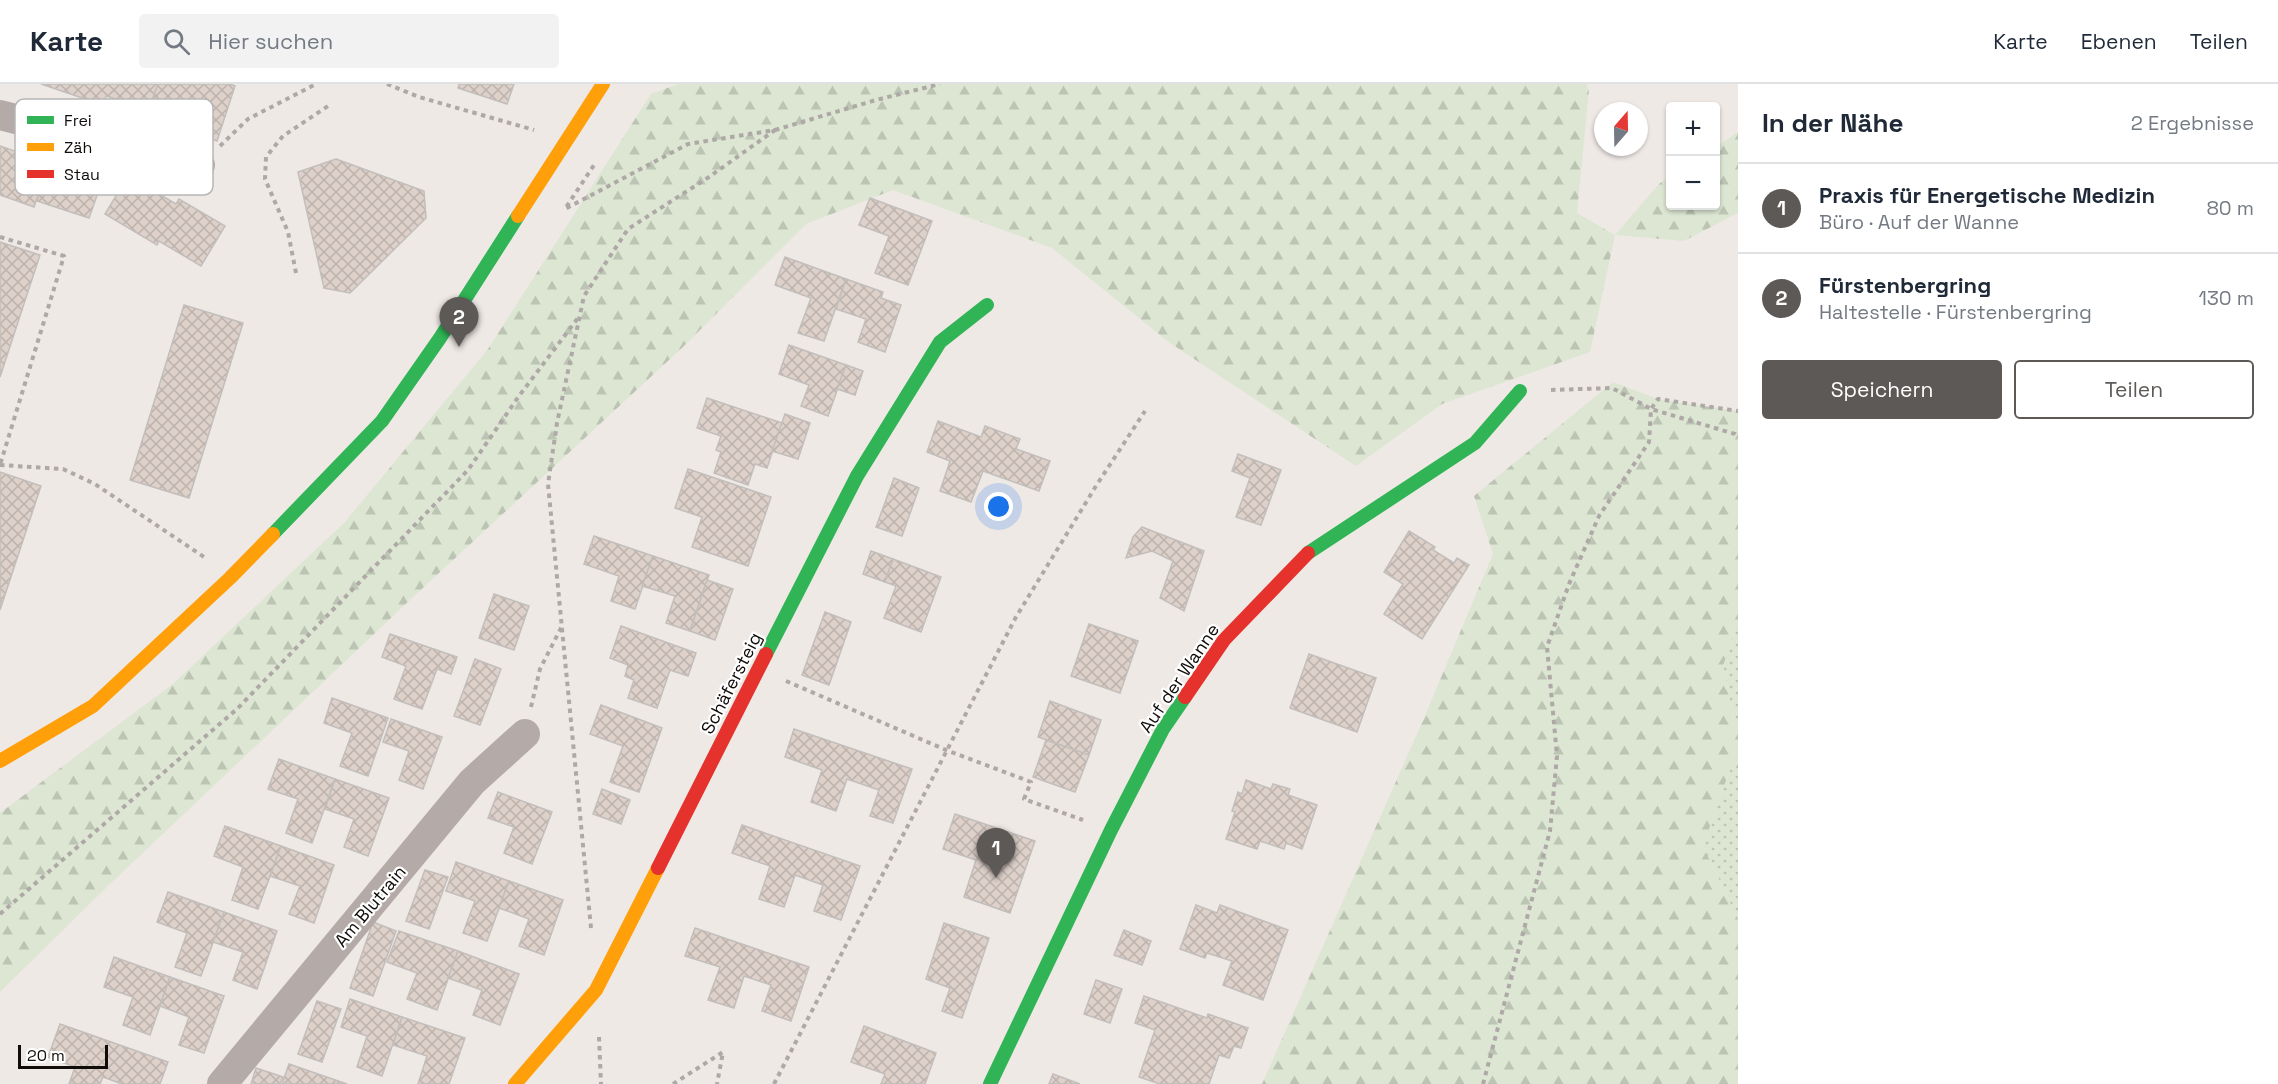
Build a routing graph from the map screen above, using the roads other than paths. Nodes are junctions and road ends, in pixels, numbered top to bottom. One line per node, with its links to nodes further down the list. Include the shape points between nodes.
1 (603, 84): 7 (street, via 382,421 230,578 93,706)
2 (0, 115): 3 (street)
3 (15, 119)
4 (987, 305): 9 (street, Schäfersteig, via 940,342 857,476 596,990)
5 (1520, 392): 10 (street, Auf der Wanne, via 1475,443 1307,553 1224,640 1163,729)
6 (525, 734): 8 (street, Am Blutrain, via 472,782)
7 (0, 761)
8 (222, 1084)
9 (515, 1084)
10 (990, 1084)

